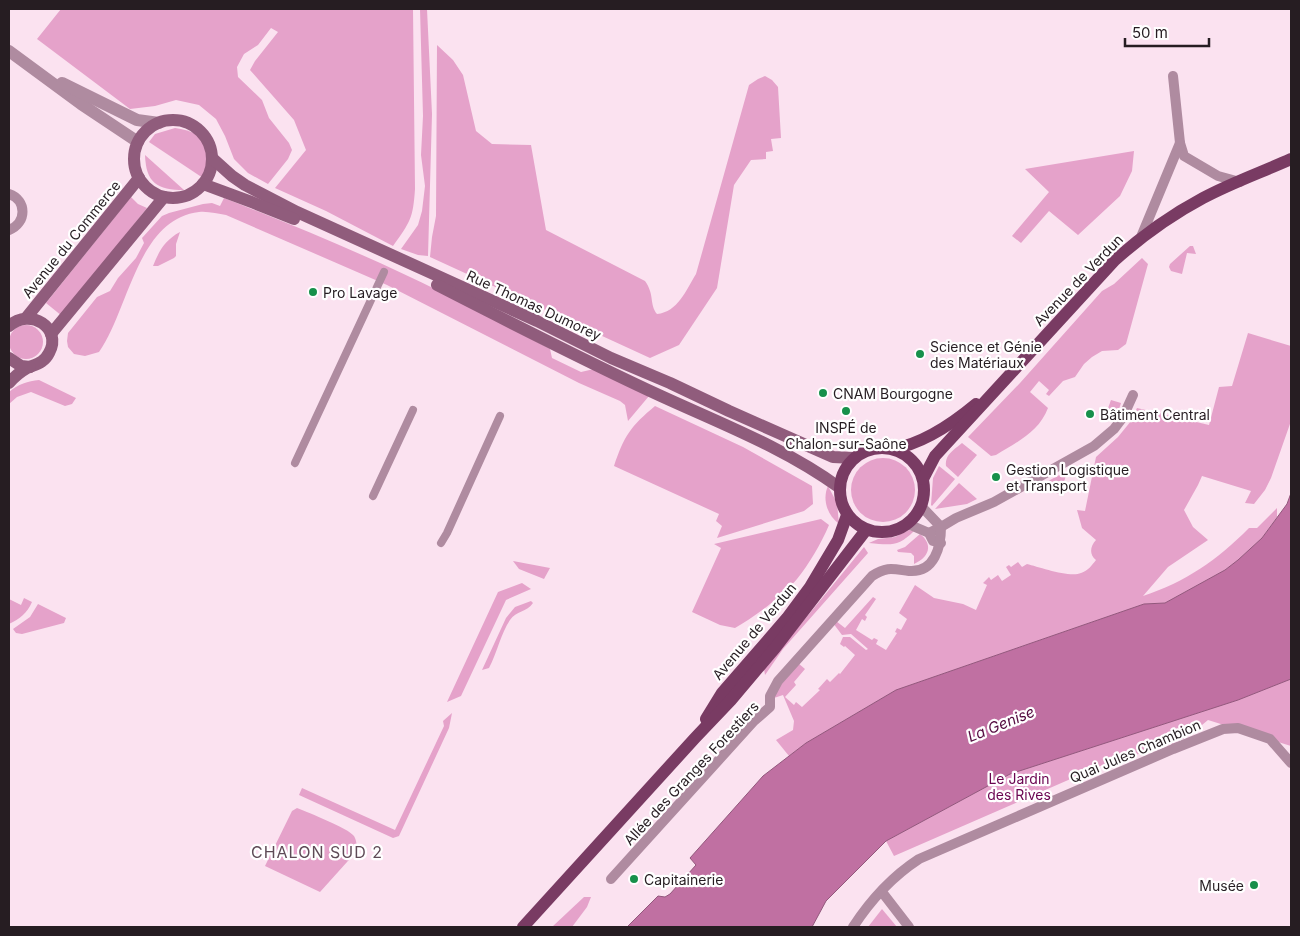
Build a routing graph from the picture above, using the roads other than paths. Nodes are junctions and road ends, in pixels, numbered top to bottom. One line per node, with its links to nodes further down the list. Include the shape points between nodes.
1 (9, 51): 2 (street)
2 (32, 68): 4 (street, via 137,120); 5 (street)
3 (1173, 76): 6 (street)
4 (159, 123): 5 (main road, via 146,130); 7 (main road, via 183,121 195,126 210,145)
5 (138, 142): 9 (main road, via 135,167)
6 (1180, 143): 10 (street, via 1184,156 1218,176); 15 (street)
7 (212, 158): 11 (main road, via 210,172); 28 (main road, Rue Thomas Dumorey, via 245,185 297,212 729,412 833,457)
8 (1291, 159): 10 (main road, Avenue de Verdun)
9 (140, 178): 13 (main road, via 154,193); 17 (main road, Avenue du Commerce)
10 (1240, 182): 15 (main road, Avenue de Verdun, via 1204,198)
11 (203, 184): 13 (main road, via 185,196); 31 (main road, Rue Thomas Dumorey, via 302,223 438,285 652,392 762,441)
12 (9, 194): 14 (street, via 20,201 23,213 18,224)
13 (164, 197): 19 (main road)
14 (9, 230)
15 (1141, 237): 22 (main road, Avenue de Verdun, via 1115,260)
16 (384, 272): 29 (street)
17 (26, 318): 18 (main road); 19 (main road, via 41,322)
18 (10, 322)
19 (50, 334): 21 (main road, via 52,343 48,356)
20 (9, 358): 21 (main road, via 21,366)
21 (30, 367): 23 (main road)
22 (1002, 382): 27 (main road, Avenue de Verdun, via 939,430 907,447); 30 (main road, Avenue de Verdun, via 935,456)
23 (9, 383)
24 (1133, 395): 36 (street, via 1114,429 1094,446 994,502)
25 (412, 410): 32 (street)
26 (500, 416): 39 (street)
27 (892, 449): 28 (main road, via 872,449); 30 (main road, via 912,460)
28 (854, 458): 31 (main road, via 844,472)
29 (295, 463)
30 (923, 479): 33 (main road, via 925,493)
31 (840, 488): 34 (main road, via 840,498)
32 (373, 496)
33 (922, 506): 35 (main road); 36 (street)
34 (847, 515): 37 (main road); 41 (main road, Avenue de Verdun, via 838,540 810,587 722,693)
35 (908, 524): 37 (main road, via 888,533); 38 (street)
36 (941, 527): 38 (street); 40 (street)
37 (866, 530): 41 (main road, Avenue de Verdun, via 770,655)
38 (929, 533): 40 (street, via 933,540)
39 (441, 543)
40 (941, 543): 43 (street, Allée des Granges Forestiers, via 933,559 920,570 892,568 872,576 778,681 770,696 770,707)
41 (695, 738): 45 (main road, Avenue de Verdun)
42 (1291, 763): 44 (street, Quai Jules Chambion, via 1270,739 1238,728 1223,729 919,859)
43 (611, 879)
44 (882, 892): 46 (street, Quai Jules Chambion); 47 (street)
45 (523, 927)
46 (854, 927)
47 (909, 927)

